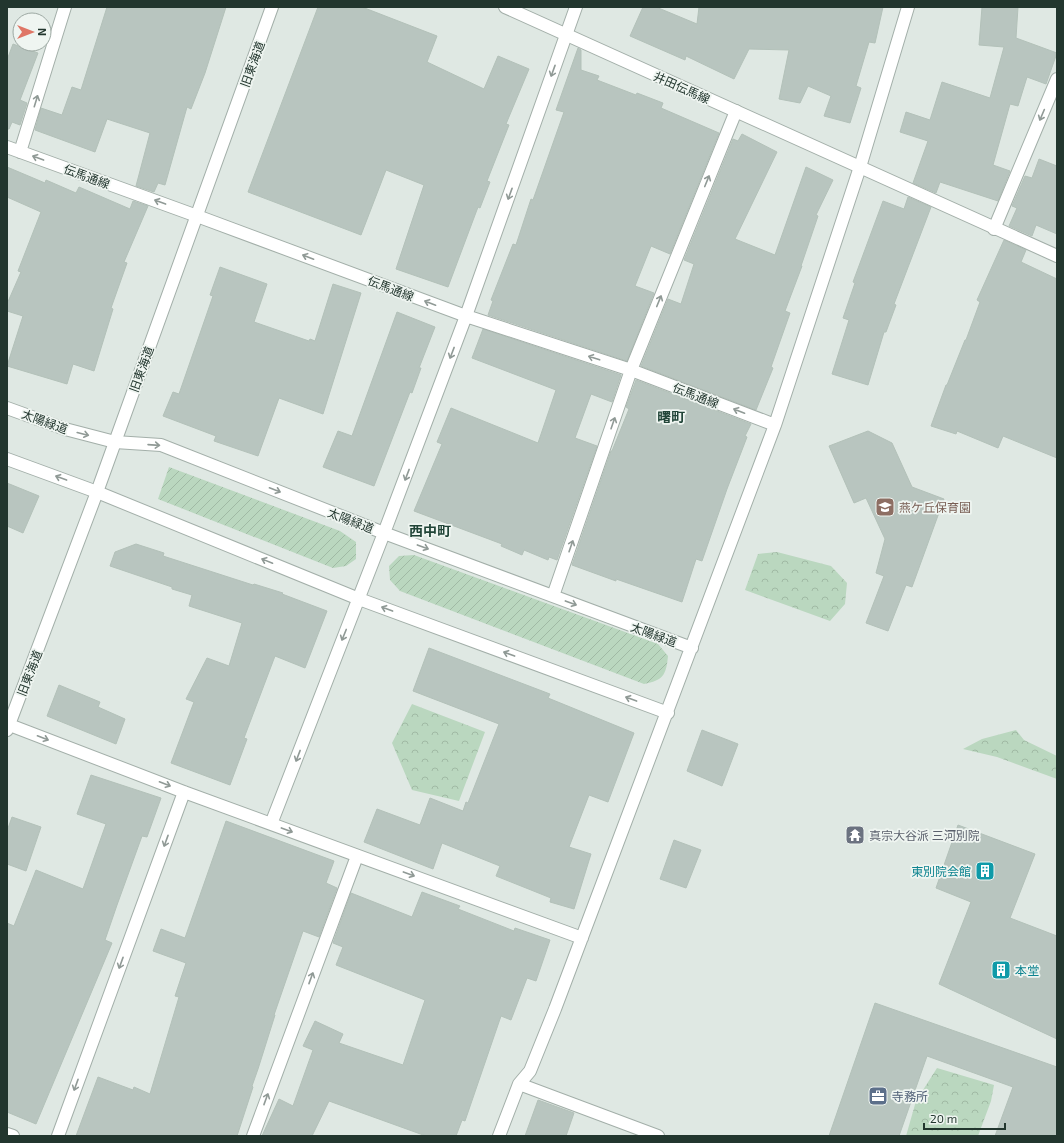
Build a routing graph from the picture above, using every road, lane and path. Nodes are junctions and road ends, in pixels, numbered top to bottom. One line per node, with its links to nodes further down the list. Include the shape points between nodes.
1 (65, 7): 10 (street, one-way to 1)
2 (272, 7): 12 (street, 旧東海道)
3 (505, 7): 6 (street, 井田伝馬線)
4 (576, 7): 6 (street)
5 (908, 7): 11 (street)
6 (566, 35): 8 (street, 井田伝馬線); 15 (street, one-way to 15)
7 (1057, 79): 13 (street, one-way to 13)
8 (736, 111): 11 (street, 井田伝馬線); 16 (street, one-way to 8)
9 (7, 147): 10 (street, 伝馬通線)
10 (20, 152): 12 (street, 伝馬通線, one-way to 10)
11 (860, 167): 13 (street, 井田伝馬線); 18 (street)
12 (197, 216): 15 (street, 伝馬通線, one-way to 12); 19 (street, 旧東海道)
13 (994, 229): 14 (street, 井田伝馬線)
14 (1057, 256)
15 (466, 316): 16 (street, 伝馬通線, one-way to 15); 22 (street, one-way to 22)
16 (631, 370): 18 (street, 伝馬通線, one-way to 16); 23 (street, one-way to 16)
17 (7, 408): 19 (street, 太陽緑道, one-way to 19, via 65,429)
18 (776, 425): 25 (street)
19 (115, 442): 21 (street, 旧東海道); 22 (street, 太陽緑道, one-way to 22, via 161,445)
20 (7, 459): 21 (street, one-way to 20)
21 (97, 492): 24 (street, one-way to 21); 27 (street, 旧東海道)
22 (384, 533): 23 (street, 太陽緑道, one-way to 23); 24 (street)
23 (553, 596): 25 (street, 太陽緑道, one-way to 25)
24 (359, 599): 26 (street, one-way to 24); 29 (street, one-way to 29)
25 (692, 648): 26 (street)
26 (668, 713): 31 (street)
27 (8, 726): 28 (street, one-way to 28)
28 (184, 792): 29 (street); 35 (street, one-way to 35)
29 (271, 824): 30 (street, one-way to 30)
30 (357, 856): 31 (street, one-way to 31); 36 (street, one-way to 30)
31 (582, 938): 32 (street, via 530,1071)
32 (519, 1084): 37 (street); 38 (street)
33 (7, 1134): 34 (street)
34 (12, 1136)
35 (58, 1136)
36 (253, 1136)
37 (499, 1136)
38 (658, 1136)

